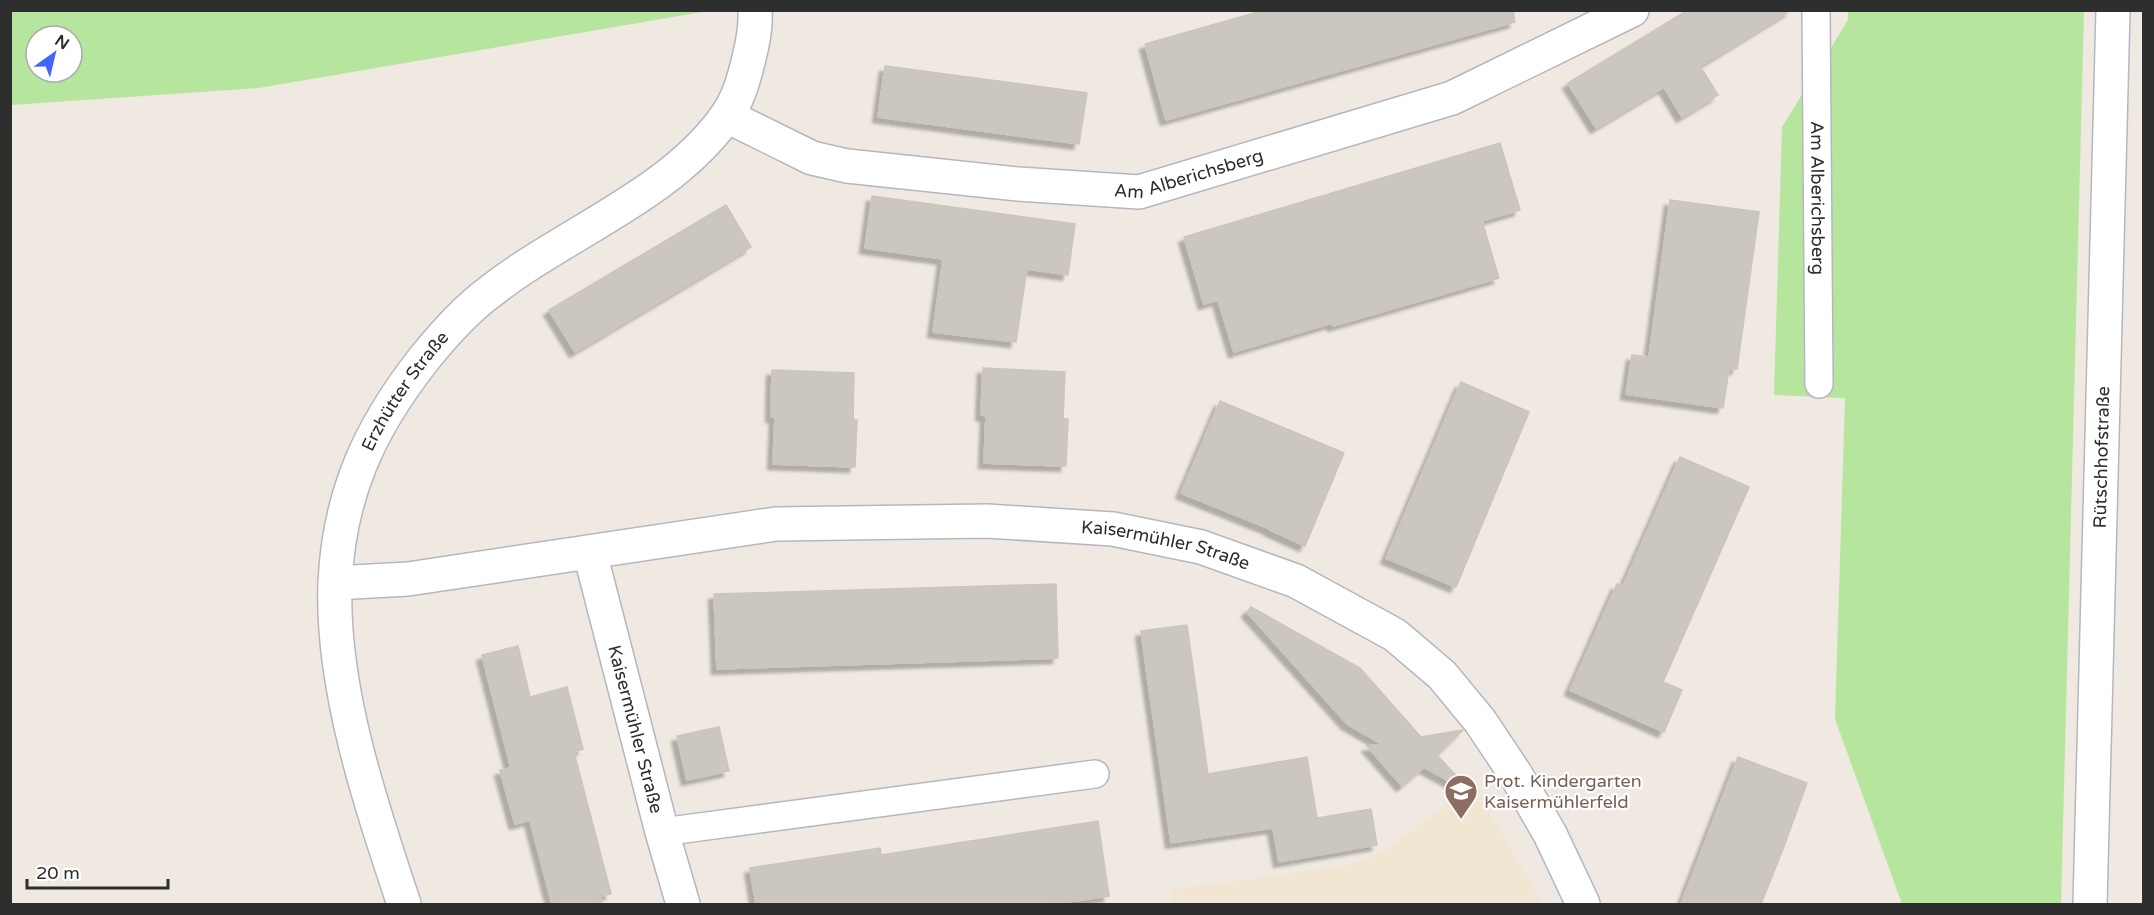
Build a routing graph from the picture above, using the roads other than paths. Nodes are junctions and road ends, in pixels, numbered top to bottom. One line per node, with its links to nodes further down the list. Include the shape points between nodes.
1 (755, 10): 5 (street, Erzhütter Straße, via 756,28 744,82)
2 (1632, 10): 5 (street, Am Alberichsberg, via 1452,98 1138,192 847,166 812,158)
3 (1816, 10): 6 (lane, Am Alberichsberg)
4 (2113, 10): 14 (street, Rütschhofstraße)
5 (727, 116): 8 (street, Erzhütter Straße, via 709,139 673,172 489,292 433,347 403,385 367,446 343,517)
6 (1820, 384)
7 (590, 553): 8 (street, Kaisermühler Straße, via 408,579); 10 (street, Kaisermühler Straße); 13 (street, Kaisermühler Straße, via 776,524 987,522 1113,529 1223,554 1296,581 1395,635 1442,675 1480,721 1516,775)
8 (335, 583): 11 (street, Erzhütter Straße, via 335,622 345,695 381,835)
9 (1095, 774): 10 (lane)
10 (662, 832): 12 (street, Kaisermühler Straße)
11 (404, 904)
12 (683, 904)
13 (1583, 904)
14 (2090, 904)

